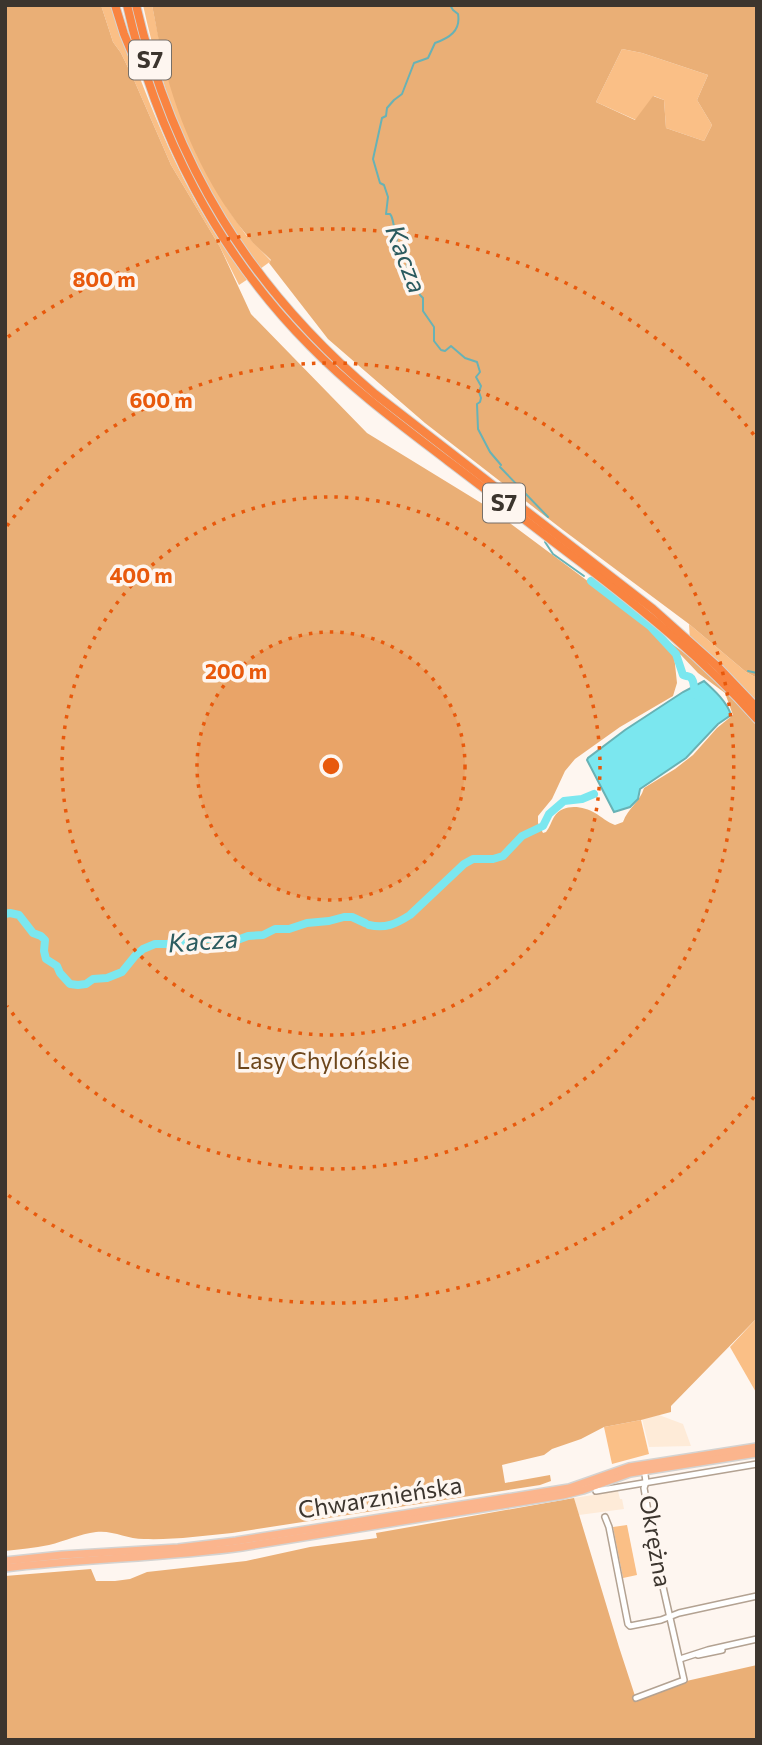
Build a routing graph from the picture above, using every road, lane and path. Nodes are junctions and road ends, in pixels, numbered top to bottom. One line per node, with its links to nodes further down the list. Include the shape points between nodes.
1 (115, 5): 4 (highway)
2 (127, 5): 4 (highway, S7)
3 (136, 5): 5 (highway, S7, via 157,83 202,187 257,272 291,313 375,394 663,618)
4 (161, 118): 6 (highway, S7, via 212,222 246,272 310,347 386,413 664,629)
5 (757, 708)
6 (757, 719)
7 (757, 1447): 10 (main road, Chwarznieńska)
8 (757, 1453): 10 (main road, Chwarznieńska)
9 (757, 1464): 11 (street)
10 (644, 1467): 11 (street, Okrężna); 14 (main road, Chwarznieńska, via 563,1495 197,1553)
11 (646, 1482): 12 (street); 18 (street, Okrężna)
12 (596, 1491)
13 (606, 1517): 18 (street, via 628,1624 633,1627)
14 (95, 1556): 15 (main road, Chwarznieńska); 16 (main road, Chwarznieńska)
15 (5, 1561)
16 (5, 1568)
17 (757, 1596): 18 (street, Okrężna)
18 (669, 1617): 20 (street, Okrężna)
19 (757, 1641): 20 (street)
20 (680, 1659): 21 (street, via 684,1680)
21 (636, 1698)

